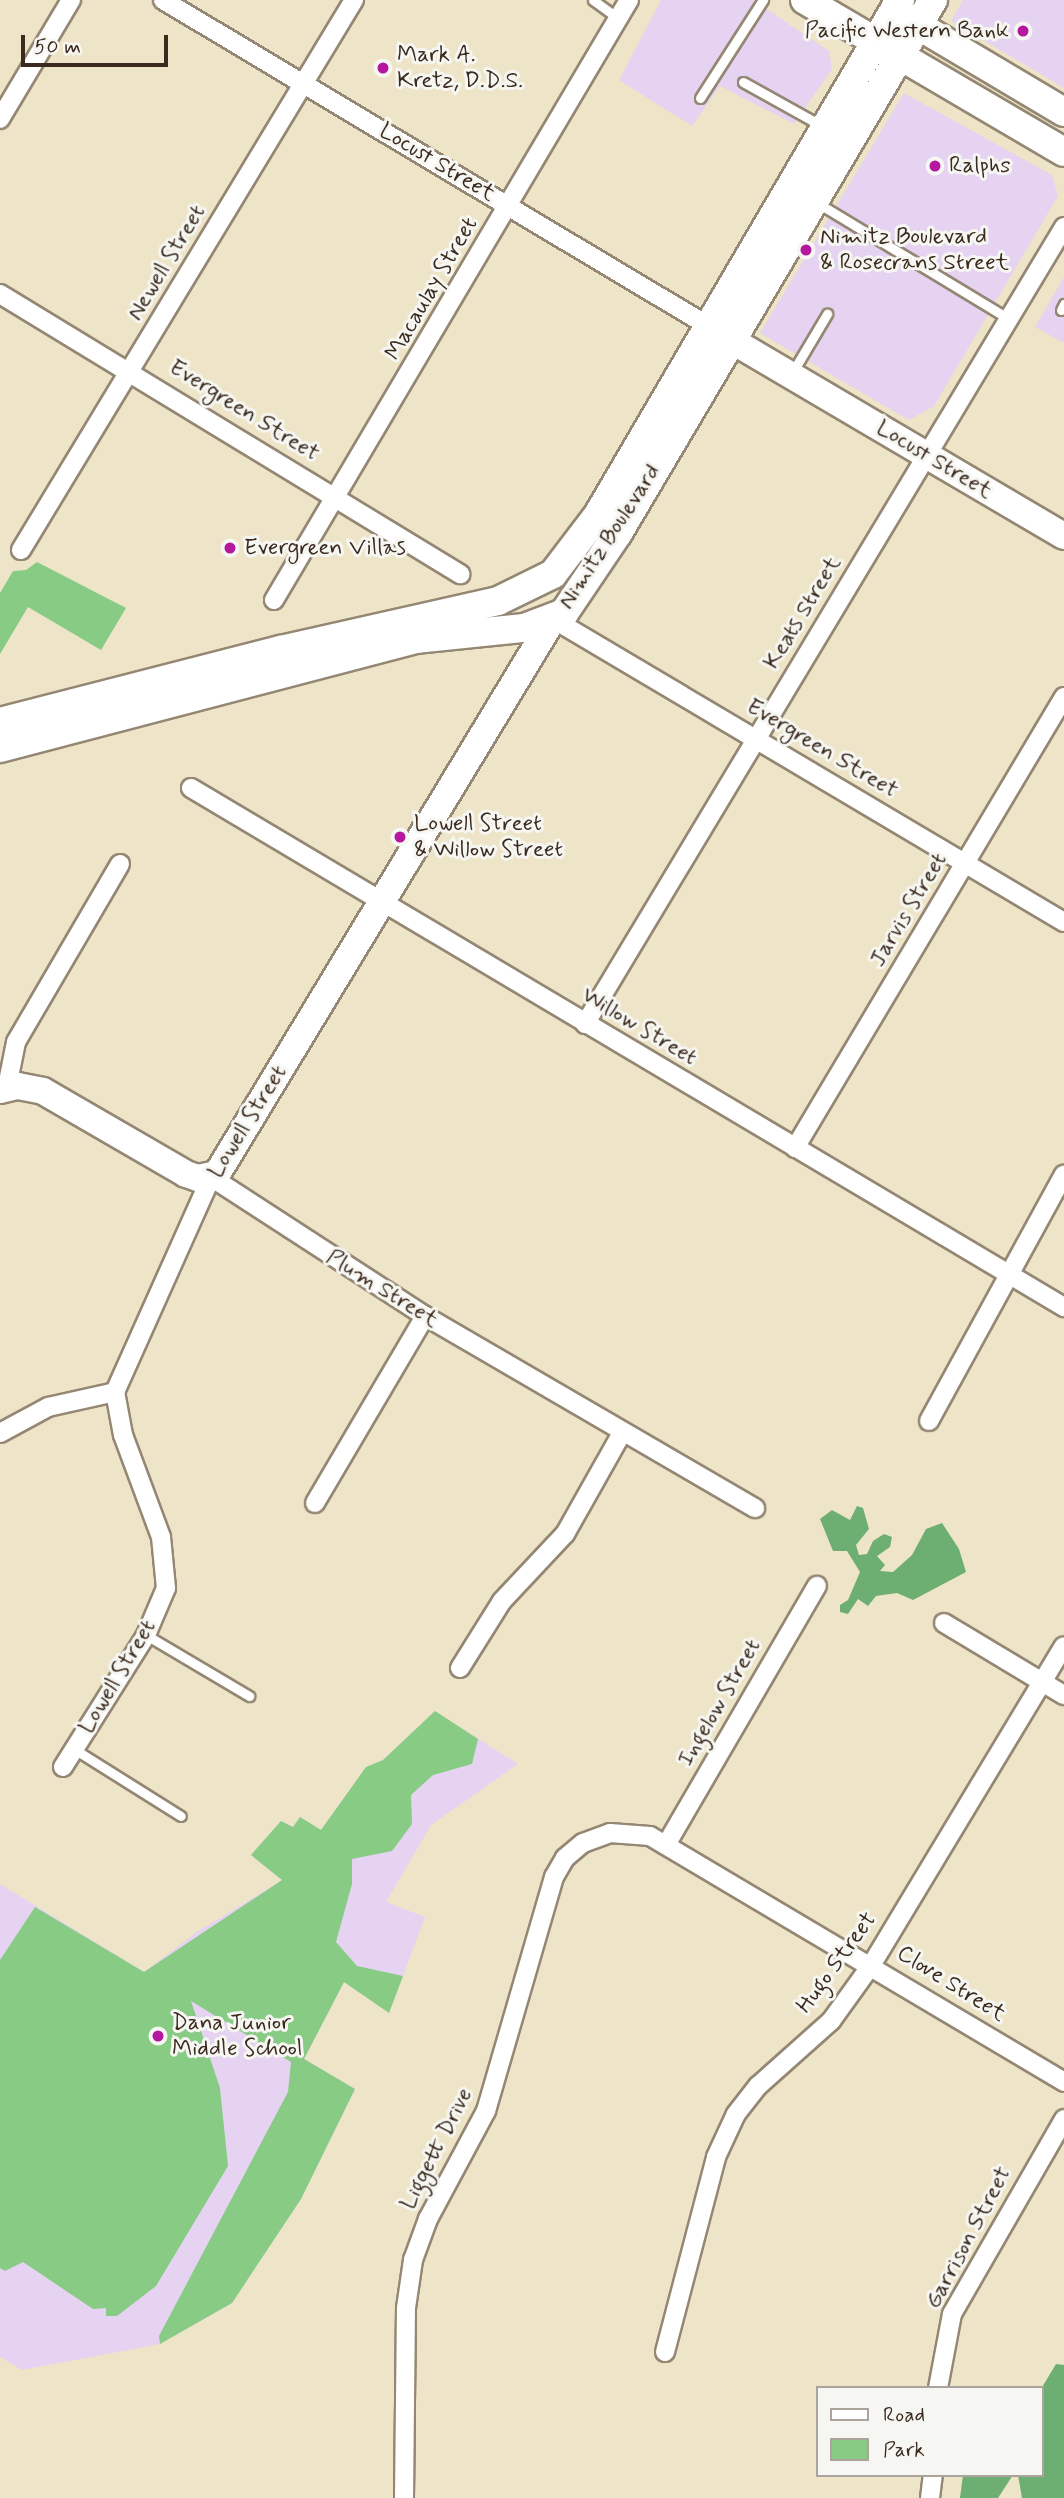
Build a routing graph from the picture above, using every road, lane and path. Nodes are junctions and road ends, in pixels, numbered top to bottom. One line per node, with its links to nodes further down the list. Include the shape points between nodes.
1 (71, 0): 18 (street)
2 (163, 0): 14 (street, Locust Street)
3 (354, 0): 14 (street, Newell Street)
4 (593, 0): 10 (lane)
5 (629, 0): 10 (street, Macaulay Street)
6 (762, 0): 16 (lane)
7 (805, 0): 12 (main road)
8 (933, 0): 11 (main road, Nimitz Boulevard)
9 (891, 3): 11 (main road); 12 (main road, Nimitz Boulevard)
10 (618, 18): 22 (street, Macaulay Street)
11 (918, 26): 13 (main road, Nimitz Boulevard); 17 (main road)
12 (873, 40): 13 (main road); 19 (main road, Nimitz Boulevard)
13 (901, 57): 20 (main road); 21 (main road, Nimitz Boulevard)
14 (304, 82): 22 (street, Locust Street); 28 (street, Newell Street)
15 (743, 82): 19 (lane)
16 (700, 98)
17 (1064, 112)
18 (0, 119)
19 (823, 127): 27 (main road, Nimitz Boulevard)
20 (1064, 152)
21 (815, 202): 26 (lane); 27 (main road, Nimitz Boulevard)
22 (509, 206): 27 (street, Locust Street); 31 (street, Macaulay Street)
23 (1064, 226): 26 (street, Keats Street)
24 (0, 294): 28 (street, Evergreen Street)
25 (827, 314): 29 (lane)
26 (1009, 319): 30 (street, Keats Street)
27 (721, 333): 29 (street, Locust Street); 33 (main road, Nimitz Boulevard); 37 (main road, Nimitz Boulevard, via 596,568 569,607)
28 (131, 370): 31 (street, Evergreen Street); 34 (street, Newell Street)
29 (791, 374): 30 (street, Locust Street)
30 (925, 457): 32 (street, Locust Street); 40 (street, Keats Street)
31 (336, 496): 35 (street, Evergreen Street); 36 (street, Macaulay Street)
32 (1064, 536)
33 (583, 539): 37 (main road); 39 (main road, Nimitz Boulevard, via 554,574 506,599 281,649)
34 (21, 550)
35 (460, 574)
36 (274, 600)
37 (553, 619): 40 (street, Evergreen Street); 41 (main road, Nimitz Boulevard, via 514,630 415,639); 45 (street, Lowell Street)
38 (1064, 697): 44 (street, Jarvis Street)
39 (0, 722)
40 (757, 738): 44 (street, Evergreen Street); 47 (street, Keats Street)
41 (0, 748)
42 (191, 788): 45 (street, Willow Street)
43 (120, 863): 48 (street, via 16,1042)
44 (965, 863): 46 (street, Evergreen Street); 49 (street, Jarvis Street)
45 (379, 902): 47 (street, Willow Street); 51 (street, Lowell Street, via 221,1170)
46 (1064, 922)
47 (585, 1024): 49 (street, Willow Street)
48 (2, 1085): 51 (street, Plum Street, via 49,1093 186,1174)
49 (795, 1148): 52 (street, Willow Street)
50 (1064, 1174): 52 (street)
51 (211, 1177): 54 (street, Plum Street); 55 (street, Lowell Street)
52 (1008, 1273): 53 (street, Willow Street); 56 (street)
53 (1064, 1307)
54 (425, 1316): 58 (street, Plum Street); 59 (street)
55 (115, 1392): 57 (street, via 48,1407); 63 (street, Lowell Street, via 123,1435 165,1552 166,1588)
56 (929, 1421)
57 (0, 1433)
58 (622, 1433): 60 (street, Plum Street); 65 (street, via 554,1549 502,1601)
59 (315, 1503)
60 (755, 1508)
61 (817, 1586): 72 (street, Ingelow Street)
62 (944, 1623): 66 (street)
63 (146, 1635): 68 (lane); 69 (street, Lowell Street)
64 (1064, 1646): 66 (street, Hugo Street)
65 (460, 1668)
66 (1043, 1682): 67 (street); 73 (street, Hugo Street)
67 (1064, 1695)
68 (249, 1696)
69 (74, 1749): 70 (street, Lowell Street); 71 (lane)
70 (63, 1767)
71 (181, 1816)
72 (666, 1844): 73 (street, Clove Street); 79 (street, Liggett Drive, via 641,1833 603,1834 572,1851 554,1877 489,2103 428,2219 413,2260 406,2308)
73 (872, 1964): 74 (street, Clove Street); 76 (street, Hugo Street, via 831,2021 746,2098 725,2134)
74 (1064, 2082)
75 (1064, 2119): 77 (street, Garrison Street, via 952,2314)
76 (665, 2352)
77 (938, 2386)
78 (933, 2477): 80 (street)
79 (404, 2498)
80 (930, 2498)

